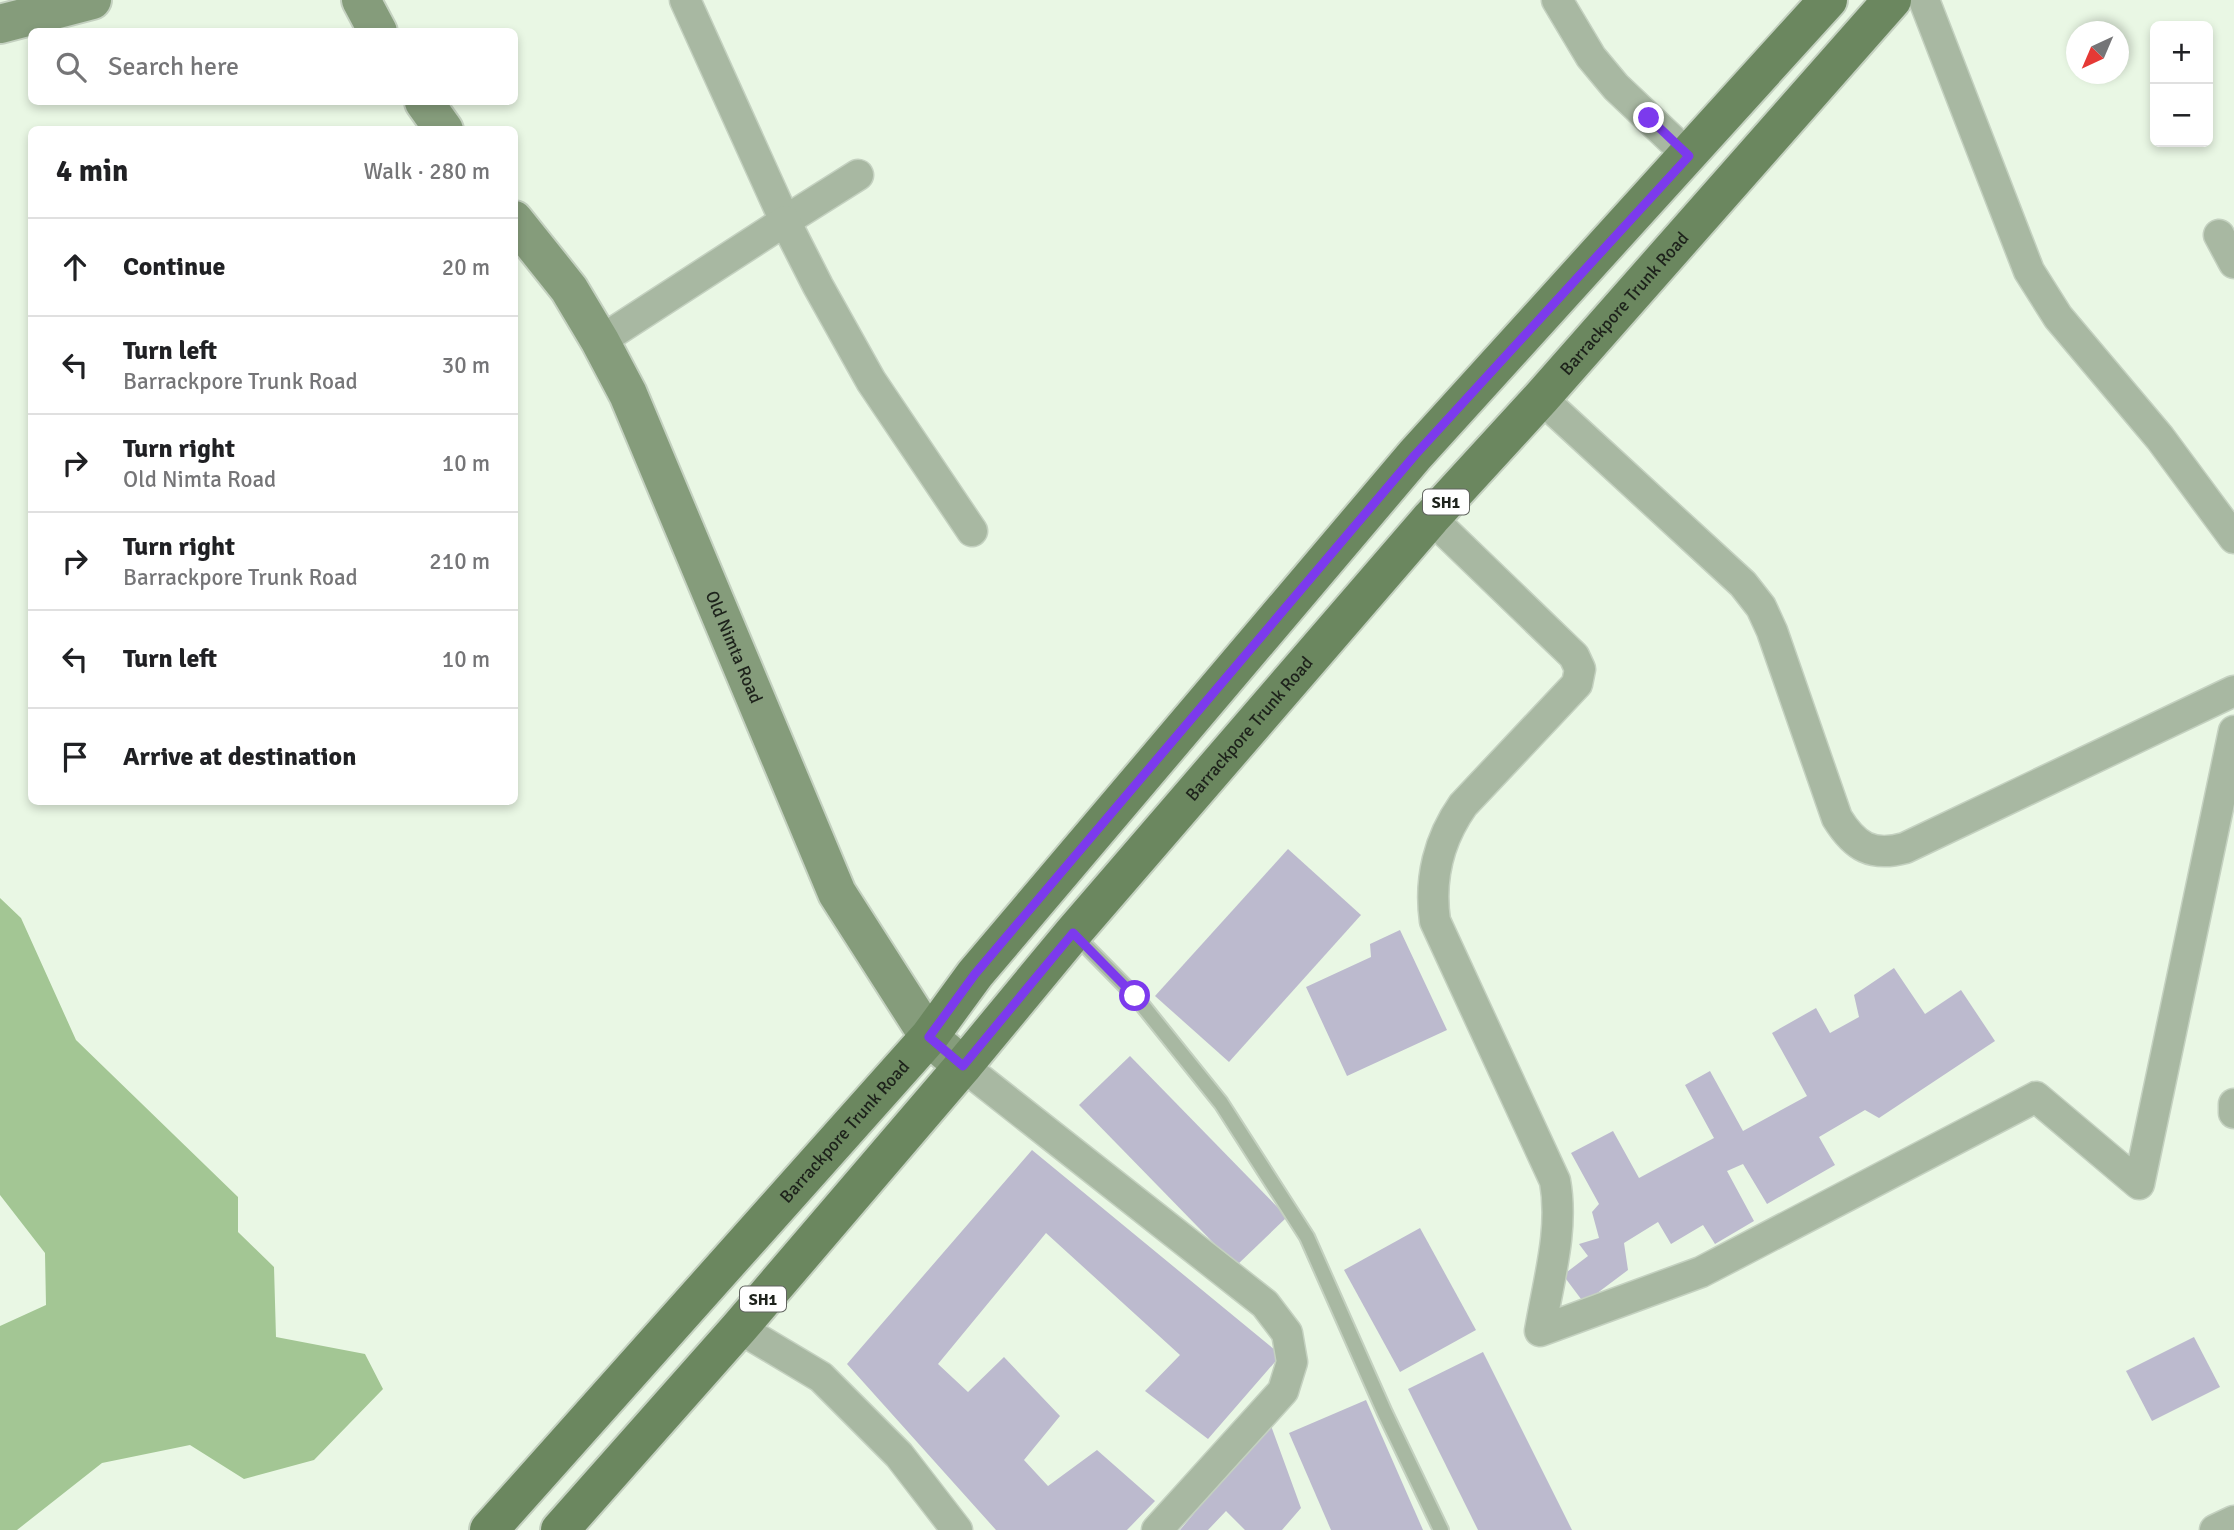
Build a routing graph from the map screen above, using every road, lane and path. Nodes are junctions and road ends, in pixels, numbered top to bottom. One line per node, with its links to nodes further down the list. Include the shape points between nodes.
1 (93, 0): 8 (street)
2 (361, 0): 9 (street)
3 (685, 0): 14 (street)
4 (1557, 0): 12 (street, via 1591,57 1616,88)
5 (1828, 0): 12 (main road, Barrackpore Trunk Road / SH1)
6 (1892, 0): 19 (main road, Barrackpore Trunk Road / SH1)
7 (1924, 0): 22 (street, via 2029,271 2058,317 2160,438)
8 (0, 24)
9 (376, 28)
10 (426, 105): 11 (street)
11 (441, 126)
12 (1689, 156): 26 (main road, Barrackpore Trunk Road / SH1, via 1415,455 975,974)
13 (858, 175): 14 (street)
14 (785, 221): 18 (street); 21 (street, via 871,381)
15 (518, 225): 18 (street, Old Nimta Road, via 569,289)
16 (2219, 235): 17 (street)
17 (2234, 263)
18 (600, 341): 26 (street, Old Nimta Road, via 628,394 837,893)
19 (1541, 398): 20 (main road, Barrackpore Trunk Road / SH1); 23 (street, via 1743,584 1761,607 1838,818 1848,836 1872,852 1905,848)
20 (1431, 518): 24 (street, via 1574,656 1580,669 1577,684 1450,824 1432,899 1435,921 1555,1181 1559,1203 1556,1235 1540,1331 1701,1272 2036,1097 2139,1184); 25 (main road, Barrackpore Trunk Road / SH1)
21 (972, 531)
22 (2234, 538)
23 (2234, 691)
24 (2234, 731)
25 (1073, 933): 27 (main road, Barrackpore Trunk Road / SH1); 36 (lane, via 1135,996 1221,1103 1307,1237)
26 (929, 1037): 27 (street, Old Nimta Road); 32 (main road, Barrackpore Trunk Road / SH1)
27 (963, 1066): 30 (main road, Barrackpore Trunk Road / SH1); 35 (street, via 1265,1304 1287,1333 1292,1362 1283,1391)
28 (2234, 1104): 29 (street)
29 (2234, 1114)
30 (739, 1328): 33 (main road, Barrackpore Trunk Road / SH1); 34 (street, via 821,1377 900,1455)
31 (2234, 1521): 37 (street)
32 (489, 1530)
33 (560, 1530)
34 (957, 1530)
35 (1157, 1530)
36 (1441, 1530)
37 (2215, 1530)

